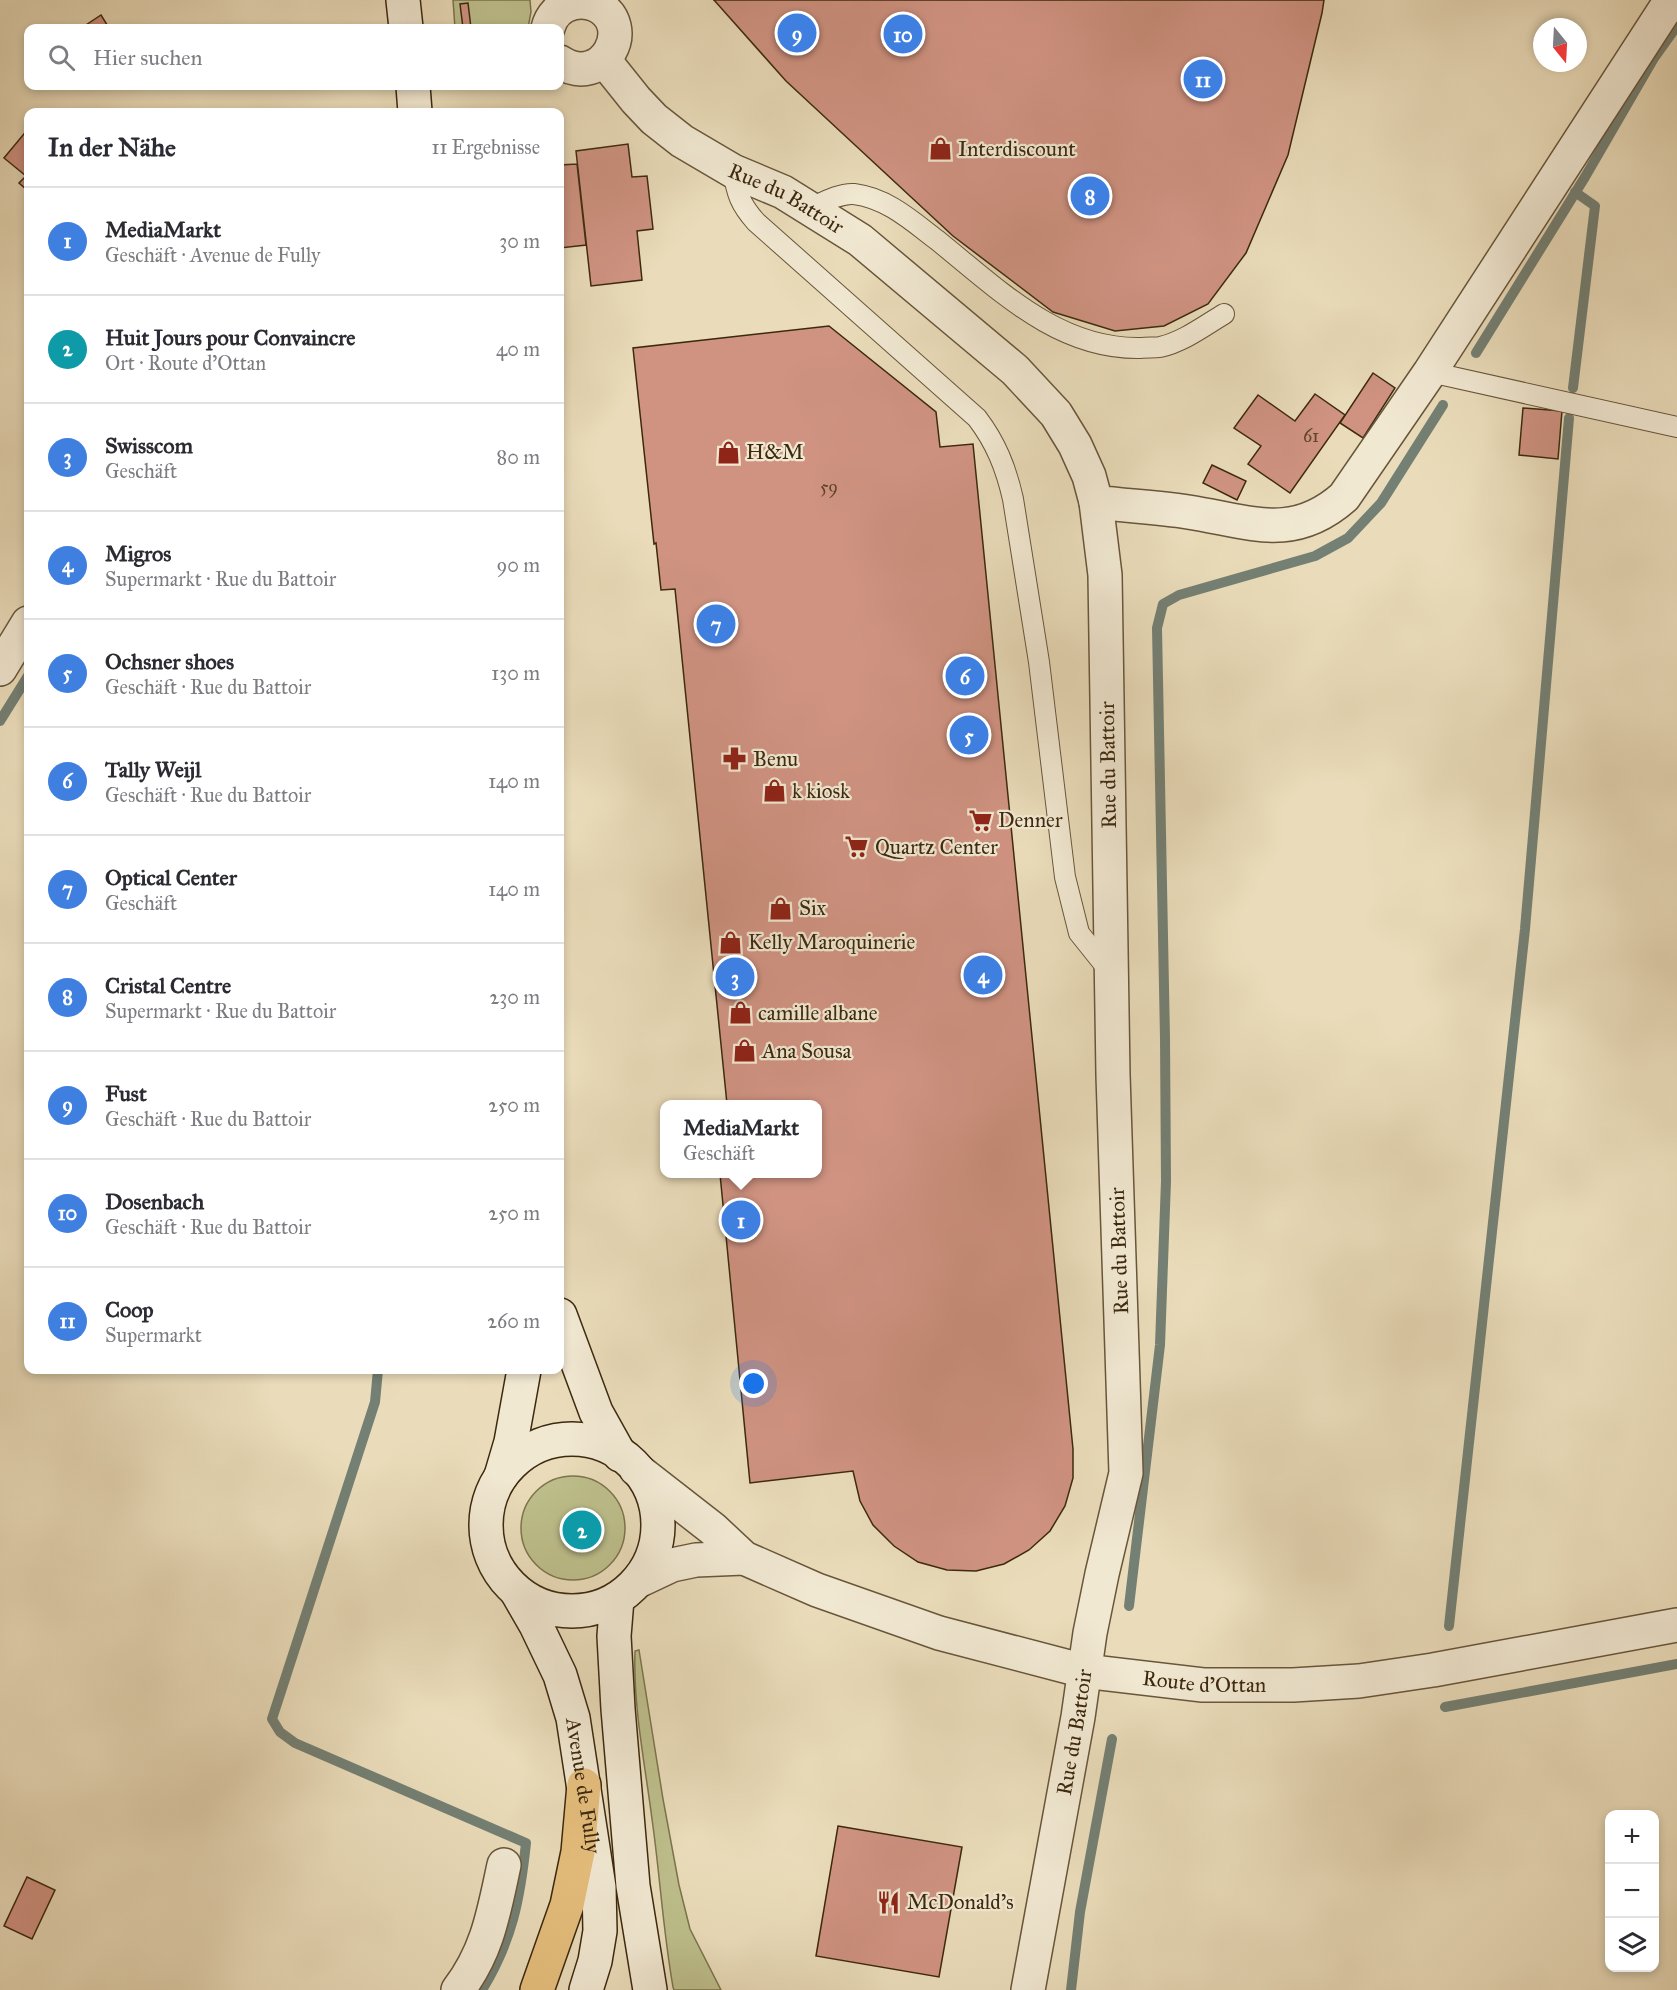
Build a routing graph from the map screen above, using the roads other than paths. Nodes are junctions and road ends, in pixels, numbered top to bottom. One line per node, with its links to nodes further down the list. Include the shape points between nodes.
1 (403, 0): 4 (street)
2 (1671, 0): 12 (street)
3 (560, 11): 5 (street, via 576,2 603,9 615,36)
4 (406, 24)
5 (604, 60): 6 (street, via 587,69); 9 (street, Rue du Battoir, via 654,118 682,141)
6 (564, 64)
7 (412, 90): 8 (street)
8 (415, 108)
9 (733, 171): 10 (street, Rue du Battoir); 17 (lane, via 742,206 756,222 977,418 999,453 1013,499 1039,662 1065,877 1079,933)
10 (811, 208): 11 (lane, via 852,194 878,200 904,214 1046,324 1083,339 1121,348 1160,347 1190,335); 14 (street, Rue du Battoir, via 860,240 1015,370 1056,414 1075,445)
11 (1224, 314)
12 (1430, 372): 13 (lane); 14 (street, via 1344,497 1329,511 1306,521 1266,526)
13 (1677, 427)
14 (1096, 502): 17 (street, Rue du Battoir, via 1105,575)
15 (16, 628): 16 (street)
16 (0, 669)
17 (1111, 973): 26 (street, Rue du Battoir, via 1126,1473)
18 (564, 1327): 20 (street, via 596,1412)
19 (523, 1374): 21 (street, via 511,1442)
20 (628, 1462): 21 (street, via 609,1448 569,1439 530,1450); 22 (street, Route d'Ottan); 23 (street, via 652,1493 658,1524 653,1554)
21 (500, 1477): 24 (street, via 488,1504 487,1543 498,1570)
22 (744, 1558): 23 (street, Route d'Ottan, via 718,1557 672,1565); 26 (street, Route d'Ottan, via 818,1590 939,1633)
23 (627, 1590): 24 (street, via 584,1611 549,1609); 32 (street, Avenue de Fully, via 614,1636 617,1698 633,1886)
24 (518, 1592): 27 (street, Avenue de Fully, via 560,1675 573,1718)
25 (1677, 1625): 26 (street, Route d'Ottan, via 1359,1681 1203,1685)
26 (1084, 1671): 33 (street, Rue du Battoir)
27 (584, 1785): 30 (highway, via 578,1852 567,1905); 31 (street, Avenue de Fully, via 599,1887 600,1931)
28 (504, 1864): 29 (street, via 483,1950)
29 (458, 1990)
30 (537, 1990)
31 (586, 1990)
32 (650, 1990)
33 (1028, 1990)

